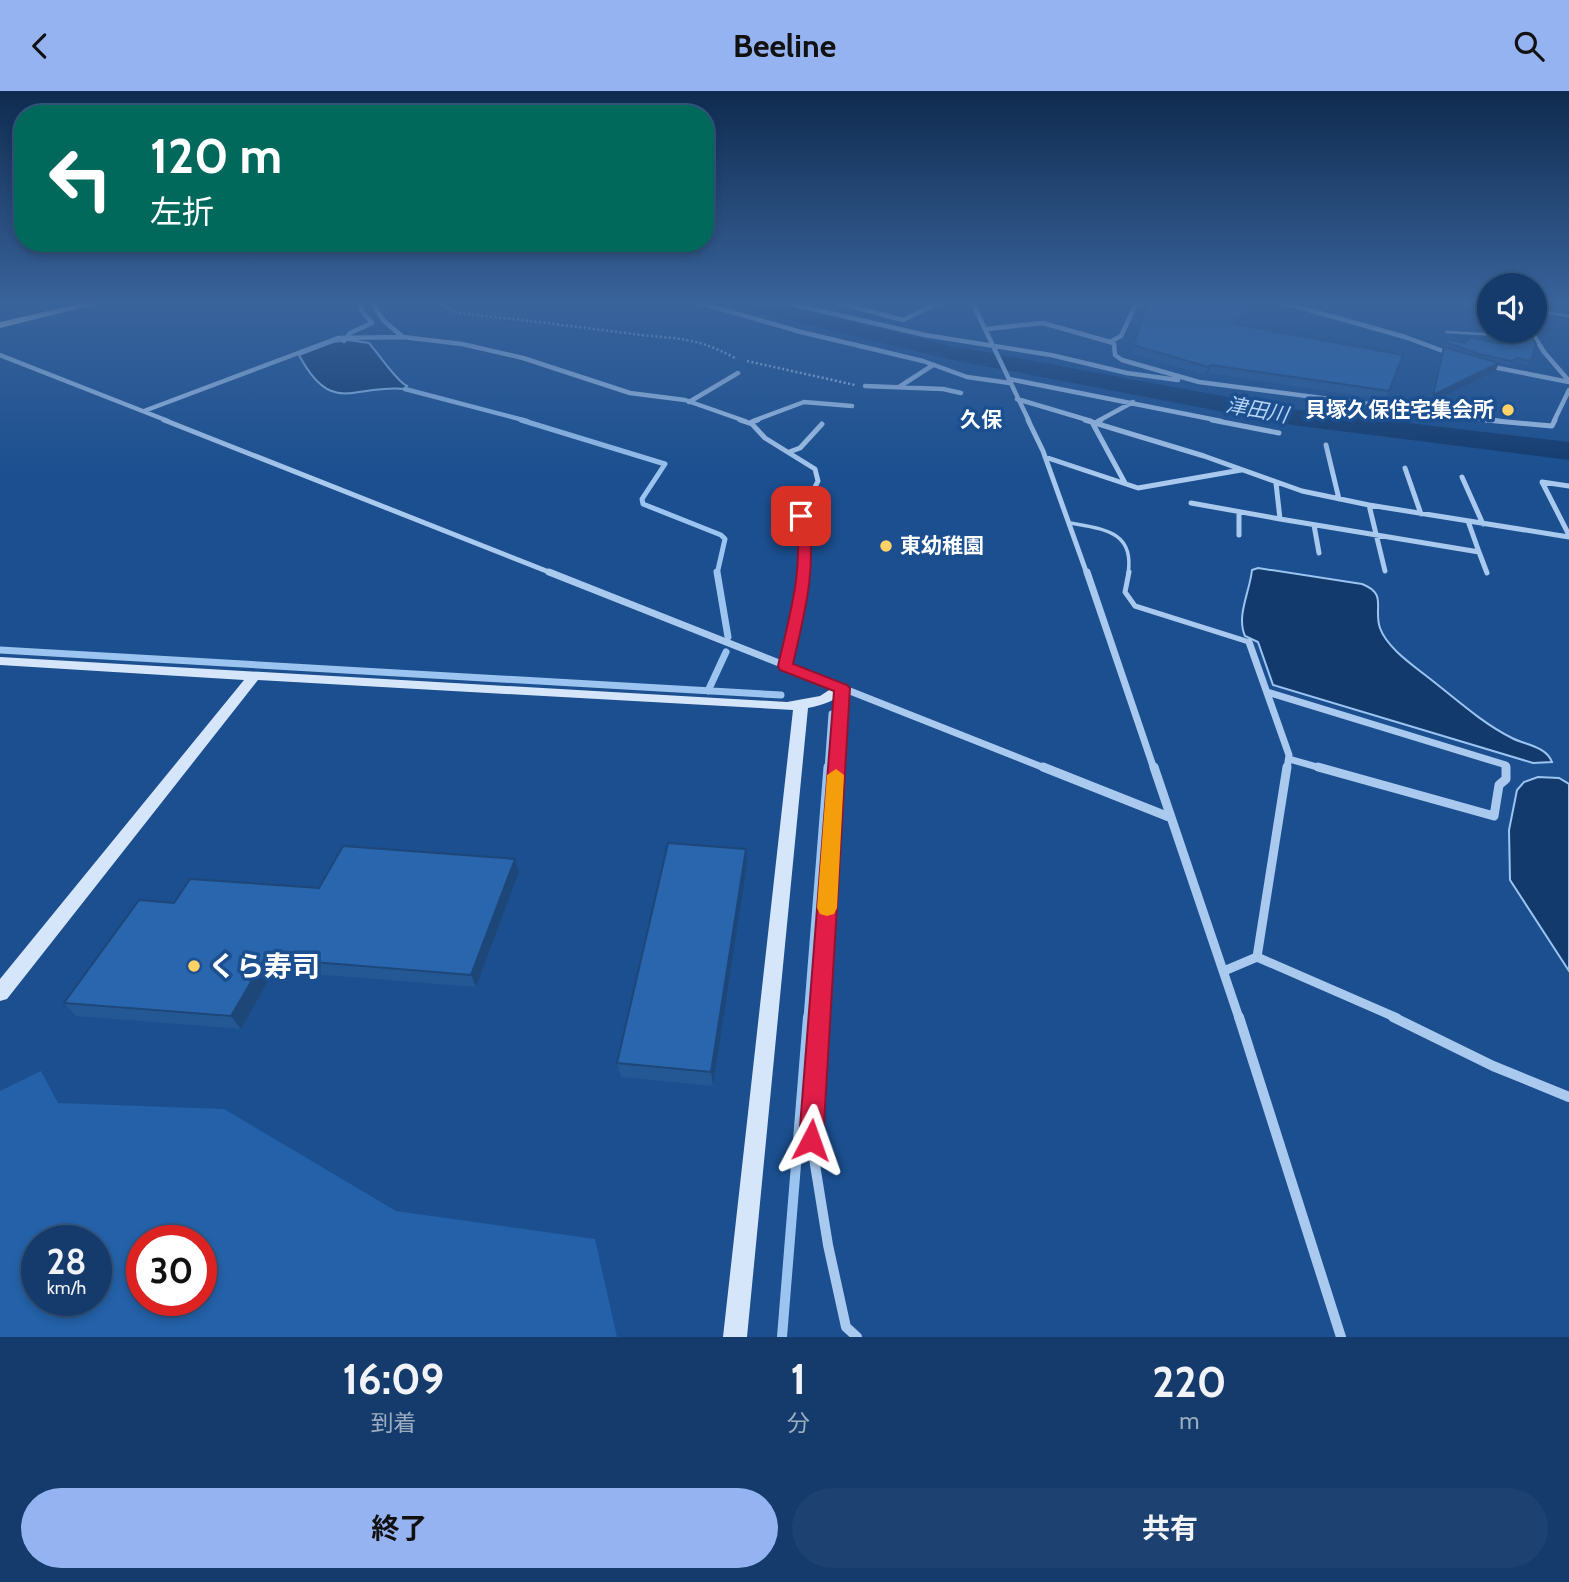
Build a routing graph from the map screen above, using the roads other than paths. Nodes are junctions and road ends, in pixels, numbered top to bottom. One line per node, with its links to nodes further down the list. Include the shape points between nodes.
1 (13, 360): 23 (street)
2 (279, 360): 23 (street)
3 (530, 360): 20 (street, via 630,393)
4 (914, 360): 10 (street)
5 (1000, 360): 12 (street)
6 (1074, 360): 13 (street, via 1159,379)
7 (1123, 360): 13 (street)
8 (1551, 360): 14 (street)
9 (1476, 363): 14 (street)
10 (933, 365): 12 (street, via 978,379); 16 (street)
11 (738, 373): 20 (street)
12 (1010, 381): 19 (street); 21 (street)
13 (1199, 381): 17 (street, via 1542,427 1552,426)
14 (1569, 381)
15 (865, 386): 16 (street)
16 (899, 387): 18 (street)
17 (1569, 390)
18 (961, 393)
19 (1017, 399): 26 (street); 30 (street)
20 (689, 402): 24 (street)
21 (1133, 402): 26 (street); 27 (street)
22 (852, 406): 24 (street, via 804,402)
23 (144, 411): 56 (street)
24 (749, 423): 29 (street)
25 (821, 424): 29 (street, via 800,448)
26 (1093, 424): 32 (street); 34 (street)
27 (1279, 432)
28 (1326, 445): 37 (street)
29 (789, 452): 56 (street, via 815,469 818,481 801,516 805,534 803,589)
30 (1045, 457): 34 (street); 44 (street)
31 (1405, 468): 41 (street)
32 (1241, 470): 34 (street, via 1138,488); 35 (street)
33 (1462, 477): 45 (street)
34 (1125, 484)
35 (1276, 484): 37 (street); 42 (street)
36 (1569, 486): 49 (street, via 1542,482)
37 (1339, 499): 39 (street)
38 (1191, 503): 40 (street)
39 (1369, 505): 41 (street); 47 (street)
40 (1239, 512): 42 (street); 48 (street)
41 (1421, 514): 43 (street)
42 (1280, 519): 46 (street)
43 (1468, 521): 45 (street); 50 (street)
44 (1070, 523): 54 (lane, via 1124,540 1130,553 1125,592 1135,606); 62 (street)
45 (1483, 524): 49 (street)
46 (1314, 525): 47 (street); 51 (street)
47 (1374, 534): 50 (street); 52 (street)
48 (1239, 535)
49 (1569, 536)
50 (1479, 552): 53 (street)
51 (1318, 554)
52 (1385, 571)
53 (1487, 573)
54 (1249, 642): 59 (street)
55 (0, 661): 57 (street)
56 (785, 666): 58 (street)
57 (254, 676): 60 (street, via 787,707); 65 (street)
58 (842, 688): 60 (street, via 824,700); 62 (street); 68 (street, via 811,1140 846,1327)
59 (1267, 692): 61 (street); 61 (street, via 1506,765 1506,779 1499,785 1494,816)
60 (800, 704): 67 (street)
61 (1289, 759): 63 (street)
62 (1169, 817): 64 (street)
63 (1257, 957): 64 (street); 66 (street)
64 (1224, 971): 69 (street)
65 (0, 993)
66 (1569, 1097)
67 (734, 1337)
68 (857, 1337)
69 (1341, 1337)

